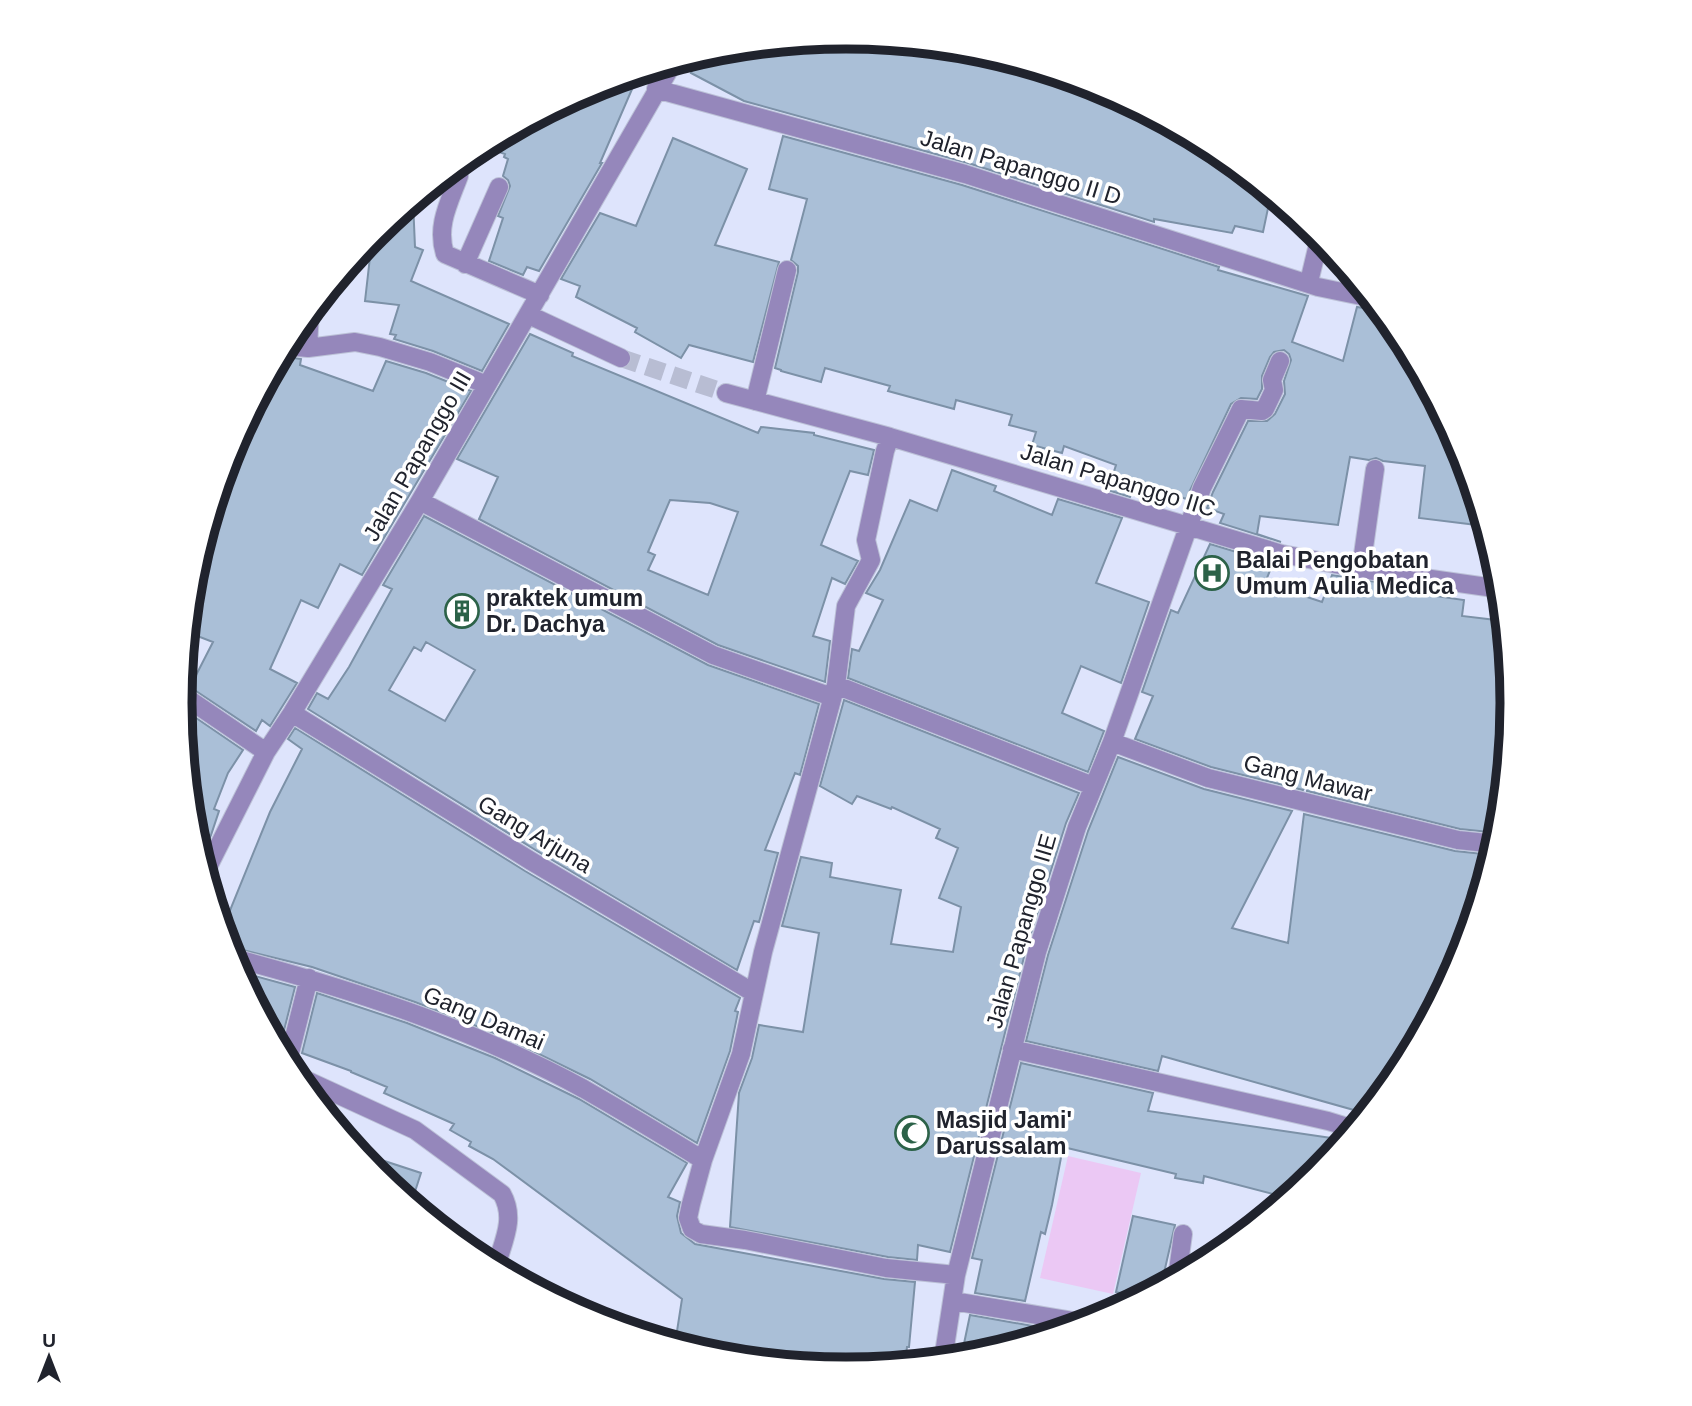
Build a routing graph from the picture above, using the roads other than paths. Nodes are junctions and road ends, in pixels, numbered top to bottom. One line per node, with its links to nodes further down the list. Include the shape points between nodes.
1 (665, 75): 2 (street, Jalan Papanggo III)
2 (656, 89): 8 (street, Jalan Papanggo II D, via 965,174); 9 (street, Jalan Papanggo III)
3 (459, 176): 6 (street, via 440,239 445,254)
4 (499, 187): 6 (street)
5 (1317, 251): 8 (street)
6 (465, 264): 9 (street)
7 (786, 270): 19 (street)
8 (1309, 282): 10 (street, Jalan Papanggo II D)
9 (540, 295): 11 (street, Jalan Papanggo III)
10 (1357, 295)
11 (529, 315): 15 (street); 17 (street, Jalan Papanggo III)
12 (309, 330): 14 (street)
13 (298, 347): 14 (street)
14 (308, 348): 17 (street, via 355,342 380,347)
15 (621, 358)
16 (1280, 361): 23 (street, Jalan Papanggo IIE, via 1265,409 1241,409 1237,415 1202,488)
17 (487, 385): 22 (street, Jalan Papanggo III)
18 (726, 393): 19 (street, Jalan Papanggo IIC)
19 (755, 401): 20 (street, Jalan Papanggo IIC)
20 (890, 437): 23 (street, Jalan Papanggo IIC); 26 (street, via 866,540 871,560 846,606)
21 (1376, 469): 24 (street)
22 (420, 501): 26 (street, via 713,655); 28 (street, Jalan Papanggo III)
23 (1189, 528): 24 (street, Jalan Papanggo IIC, via 1282,554); 29 (street, Jalan Papanggo IIE)
24 (1361, 569): 25 (street, Jalan Papanggo IIC)
25 (1489, 587)
26 (834, 691): 31 (street); 36 (street)
27 (192, 702): 30 (street)
28 (292, 713): 30 (street, Jalan Papanggo III); 36 (street, Gang Arjuna)
29 (1112, 742): 31 (street, Jalan Papanggo IIE); 32 (street, Gang Mawar, via 1208,778)
30 (266, 752): 33 (street, Jalan Papanggo III)
31 (1093, 786): 38 (street, Jalan Papanggo IIE, via 1041,940)
32 (1484, 843)
33 (211, 860)
34 (246, 961): 35 (street, Gang Damai)
35 (309, 978): 37 (street); 41 (street, Gang Damai, via 481,1040 583,1089)
36 (754, 993): 41 (street, via 741,1054)
37 (292, 1049)
38 (1012, 1049): 40 (street); 45 (street, Jalan Papanggo IIE)
39 (315, 1084): 43 (street, via 415,1130 502,1194 509,1208)
40 (1344, 1126)
41 (704, 1160): 45 (street, via 688,1218 692,1229 701,1234 886,1268)
42 (1184, 1234): 44 (street)
43 (499, 1257)
44 (1179, 1265)
45 (956, 1275): 46 (street, Jalan Papanggo IIE)
46 (953, 1301): 47 (street); 48 (street, Jalan Papanggo IIE)
47 (1062, 1320)
48 (945, 1349)

